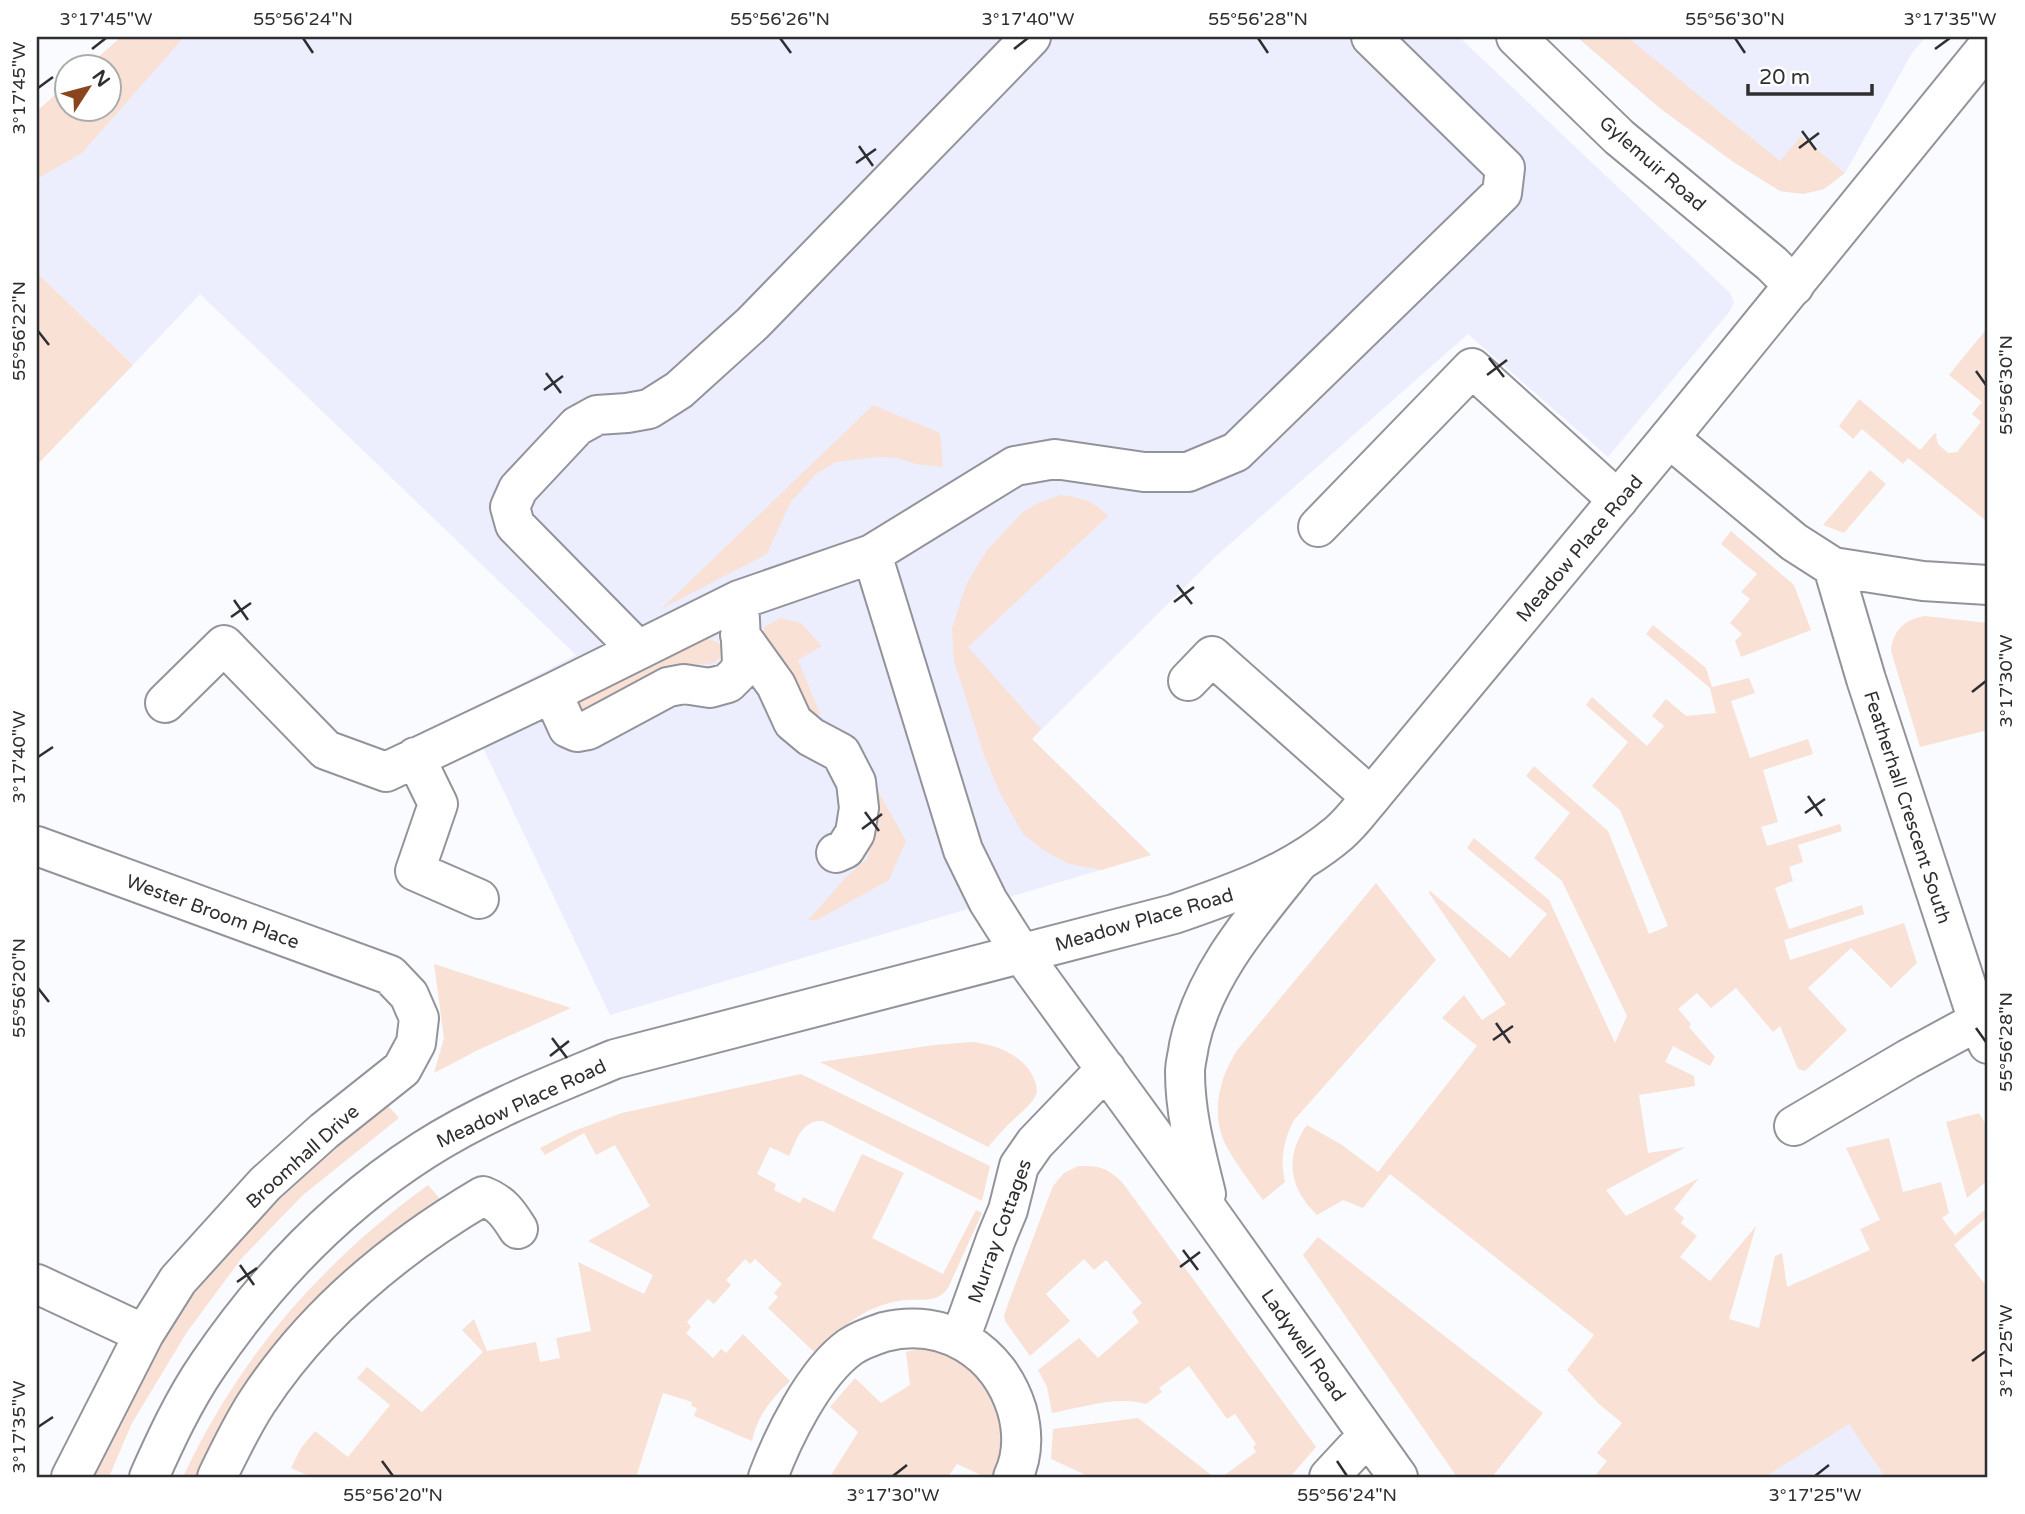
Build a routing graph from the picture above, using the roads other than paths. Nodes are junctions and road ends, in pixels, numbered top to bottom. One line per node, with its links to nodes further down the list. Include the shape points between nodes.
1 (1031, 37): 13 (street, via 753,323 679,390 649,409 597,415 577,426 518,489 510,507 515,526)
2 (1371, 37): 9 (street, via 1506,168 1502,193 1236,452 1188,472 1144,472 1055,459 1015,466)
3 (1516, 37): 5 (street, Gylemuir Road, via 1619,137)
4 (1988, 46): 5 (street, Meadow Place Road)
5 (1794, 286): 6 (street, Meadow Place Road)
6 (1669, 438): 7 (street, Meadow Place Road); 10 (street, via 1794,542)
7 (1618, 500): 8 (street, via 1472,368); 18 (street, Meadow Place Road)
8 (1318, 527)
9 (872, 554): 12 (street); 23 (street, Ladywell Road, via 963,850)
10 (1833, 567): 11 (street, via 1923,581); 25 (street, Featherhall Crescent South)
11 (1988, 584)
12 (739, 618): 13 (street); 15 (street, via 742,662 739,673 728,683 710,688 668,687 577,732 568,729); 20 (street, via 793,722 841,753 856,782 859,808 855,833 845,849)
13 (637, 649): 15 (street)
14 (1188, 681): 18 (street, via 1212,656)
15 (552, 693): 17 (street)
16 (165, 703): 17 (street, via 224,645 326,750)
17 (400, 764): 22 (street, via 438,804 415,871)
18 (1371, 797): 21 (street, Meadow Place Road, via 1340,832)
19 (37, 846): 24 (street, Wester Broom Place)
20 (836, 853)
21 (1299, 862): 23 (street, Meadow Place Road, via 1240,891 1174,914); 28 (street, Ladywell Road, via 1219,968 1193,1028 1185,1069 1189,1128)
22 (479, 899)
23 (1021, 953): 26 (street, Ladywell Road); 35 (street, Meadow Place Road, via 615,1059 535,1092 424,1150 372,1186 309,1242 250,1306 206,1367)
24 (390, 975): 31 (street, Broomhall Drive, via 409,995 419,1018 416,1043 402,1069 265,1184 178,1280)
25 (1983, 1033): 27 (street, via 1908,1059)
26 (1106, 1069): 28 (street, Ladywell Road); 32 (street, Murray Cottages, via 1019,1166 1008,1210)
27 (1794, 1126)
28 (1210, 1213): 33 (street, Ladywell Road)
29 (518, 1228): 36 (street, via 507,1211 484,1196 369,1275 326,1316 271,1381)
30 (37, 1284): 31 (street)
31 (144, 1334): 34 (street, Broomhall Drive)
32 (960, 1339): 37 (street, via 920,1328 896,1329 851,1347 832,1363 795,1418); 38 (street, via 981,1352 1011,1392 1021,1434)
33 (1368, 1435): 39 (street); 40 (street, Ladywell Road)
34 (71, 1477)
35 (149, 1477)
36 (217, 1477)
37 (768, 1477)
38 (1013, 1477)
39 (1329, 1477)
40 (1398, 1477)

